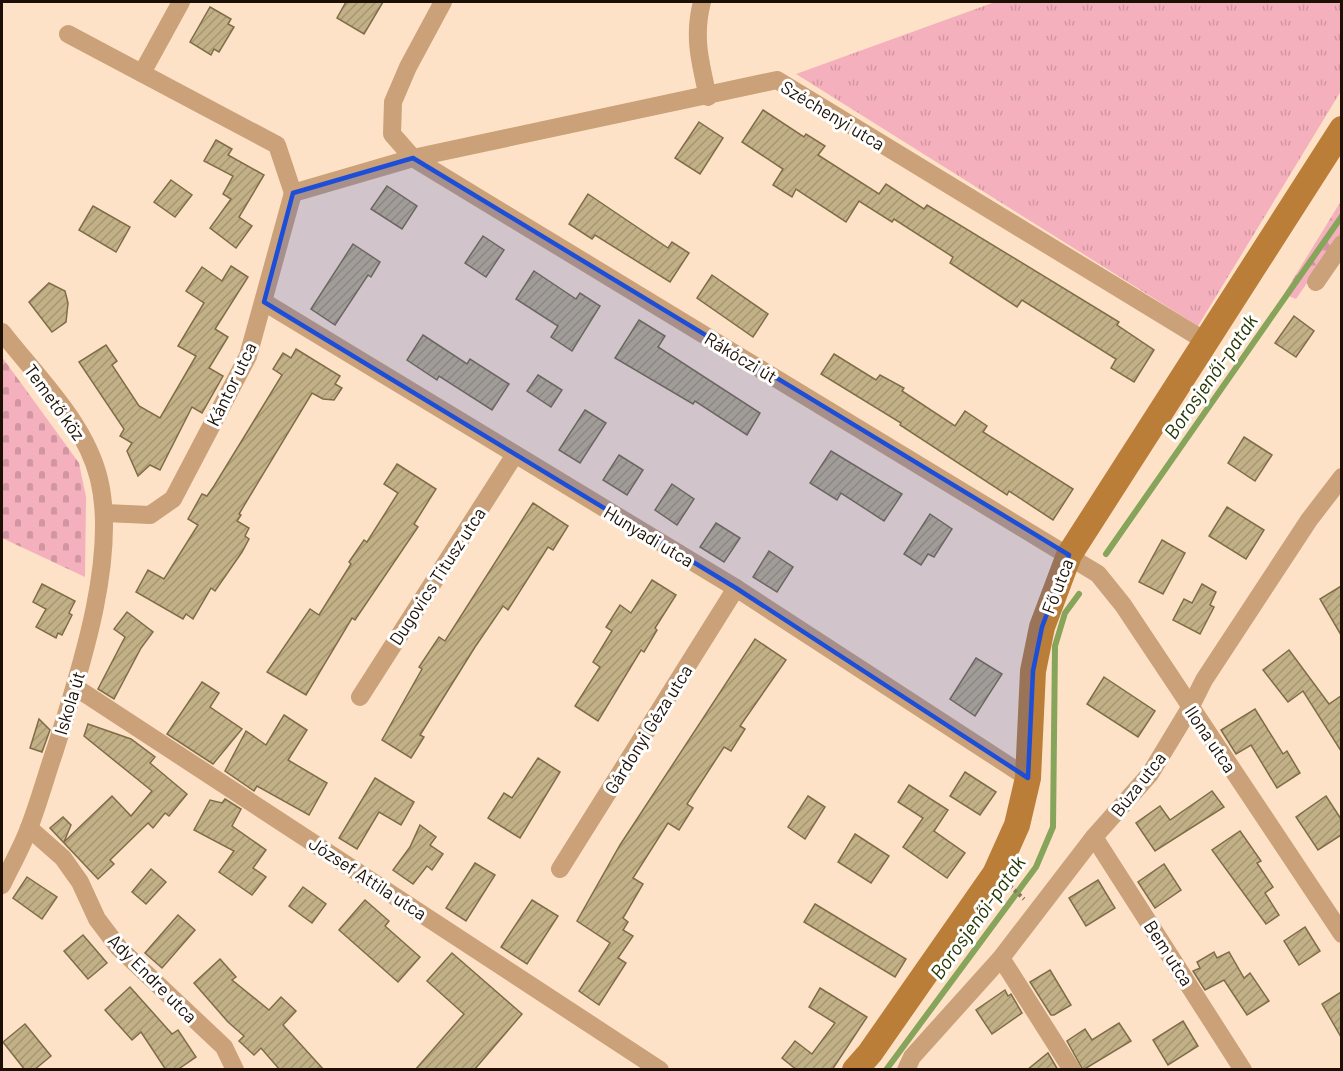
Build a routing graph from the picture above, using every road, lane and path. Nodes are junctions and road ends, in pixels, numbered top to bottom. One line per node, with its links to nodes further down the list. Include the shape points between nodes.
1 (181, 2): 5 (street)
2 (443, 2): 8 (street, Rákóczi út, via 393,102 392,134)
3 (702, 2): 6 (street, via 696,23 696,48)
4 (68, 34): 5 (street)
5 (142, 73): 9 (street, via 277,144)
6 (708, 97): 8 (street, Széchenyi utca); 14 (street, Széchenyi utca, via 777,80)
7 (1341, 129): 14 (street, Fő utca)
8 (413, 159): 9 (street, Széchenyi utca); 18 (street, Rákóczi út)
9 (293, 193): 12 (street, Kántor utca)
10 (1341, 244): 11 (street)
11 (1316, 282)
12 (264, 302): 15 (street, Hunyadi utca); 17 (street, Kántor utca, via 248,356 173,498 150,515)
13 (2, 332): 17 (street, Temető köz, via 71,419 98,478)
14 (1207, 342): 18 (street, Fő utca)
15 (514, 456): 19 (street, Hunyadi utca); 21 (street, Dugovics Titusz utca)
16 (1339, 488): 22 (street, Búza utca, via 1204,680)
17 (105, 513): 20 (street, Iskola út, via 98,590)
18 (1069, 555): 22 (street, Ilona utca, via 1098,574 1123,605); 23 (street, Fő utca, via 1042,627 1033,671)
19 (736, 588): 23 (street, Hunyadi utca); 26 (street, Gárdonyi Géza utca)
20 (75, 687): 24 (street, Iskola út); 31 (street, József Attila utca)
21 (360, 697)
22 (1190, 708): 25 (street, Búza utca, via 1149,774); 28 (street, Ilona utca)
23 (1028, 778): 32 (street, Fő utca, via 1017,825 995,874)
24 (29, 828): 27 (street, Iskola út); 30 (street, Ady Endre utca, via 63,858 80,882 97,919 119,948 224,1047)
25 (1094, 837): 29 (street, Búza utca); 35 (street, Bem utca)
26 (560, 869)
27 (2, 885)
28 (1341, 934)
29 (1001, 958): 33 (street, Búza utca, via 912,1057); 34 (street)
30 (235, 1070)
31 (660, 1070)
32 (855, 1070)
33 (906, 1070)
34 (1072, 1070)
35 (1244, 1070)

